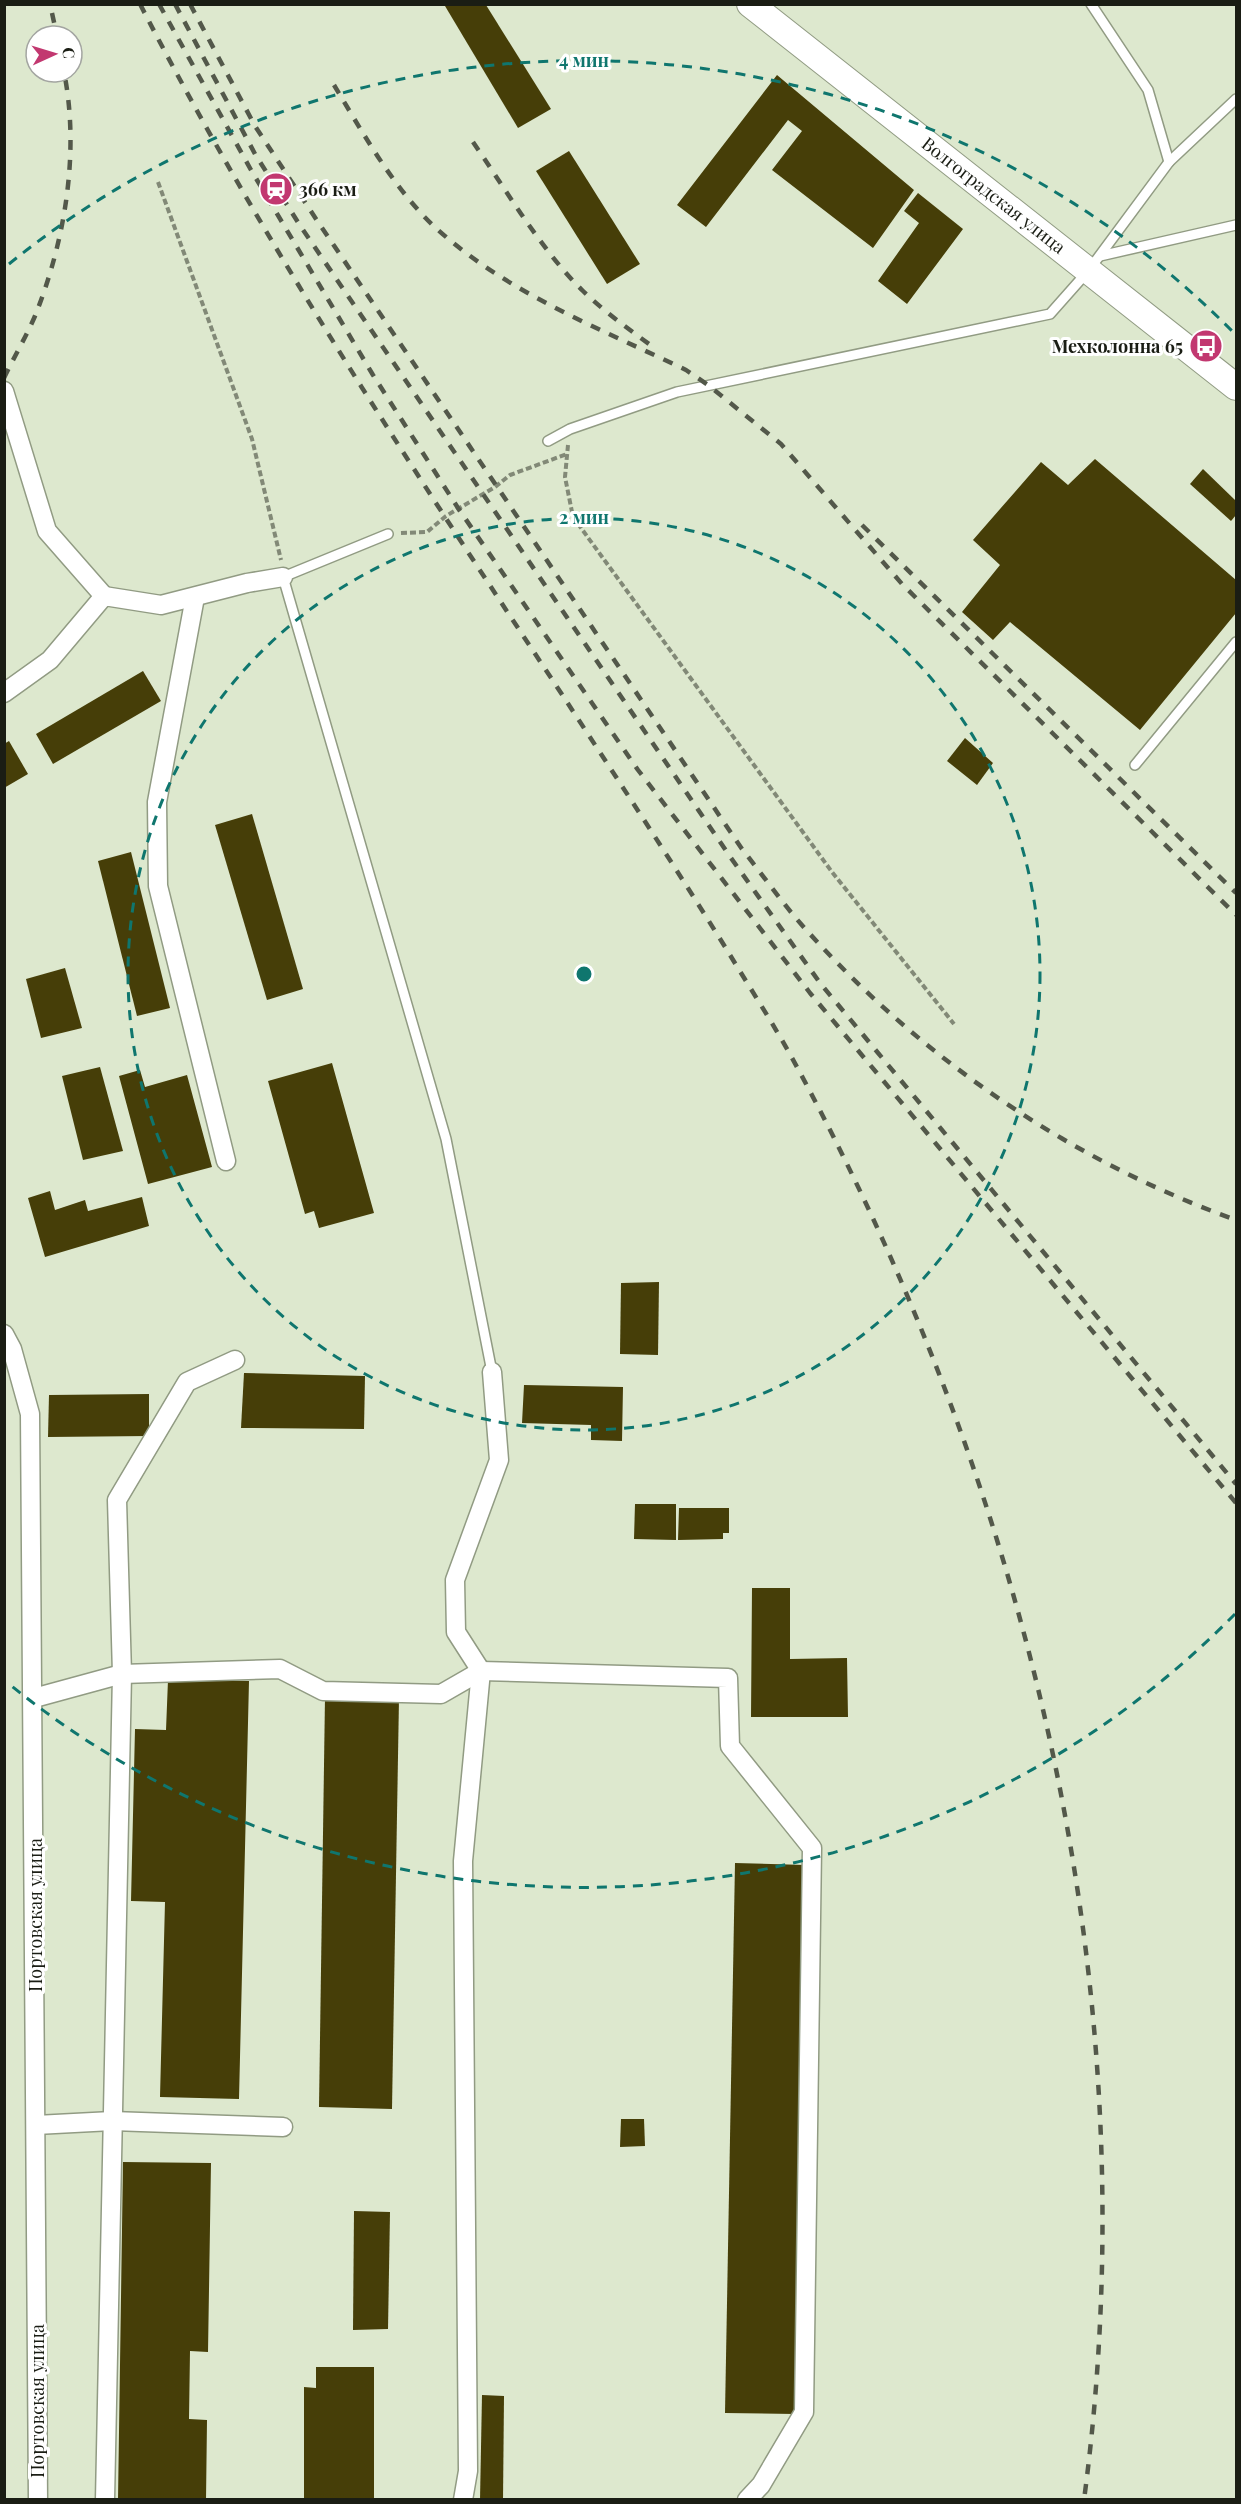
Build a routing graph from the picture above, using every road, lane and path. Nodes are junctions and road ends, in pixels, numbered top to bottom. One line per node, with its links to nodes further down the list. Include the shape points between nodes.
1 (750, 4): 7 (main road, Волгоградская улица)
2 (1091, 4): 4 (lane, via 1148,90)
3 (1236, 99): 4 (lane)
4 (1169, 162): 7 (lane)
5 (158, 182): 14 (path, via 252,439)
6 (1236, 225): 7 (lane)
7 (1095, 263): 8 (main road, Волгоградская улица); 10 (lane, via 1050,314 677,392)
8 (1236, 387)
9 (4, 391): 15 (street, via 47,531)
10 (570, 429): 11 (lane); 12 (path)
11 (548, 441)
12 (567, 454): 13 (path, via 510,475 427,532); 20 (path, via 565,477 573,517 832,872)
13 (388, 534): 14 (lane)
14 (284, 577): 16 (street, via 248,582); 24 (lane, via 446,1139)
15 (104, 596): 16 (street, via 161,605); 18 (street, via 50,660)
16 (195, 597): 21 (street, via 157,802 158,886)
17 (1236, 642): 19 (lane)
18 (4, 693)
19 (1135, 765)
20 (954, 1024)
21 (226, 1161)
22 (4, 1334): 27 (street, Портовская улица, via 30,1414)
23 (235, 1360): 26 (street, via 187,1382 117,1500)
24 (492, 1372): 25 (street, via 499,1460 454,1580 456,1632)
25 (481, 1671): 26 (street, via 441,1694 323,1691 280,1669); 33 (street, via 463,1861 468,2471); 34 (street, via 728,1678 730,1746 812,1848 804,2412 761,2485)
26 (122, 1674): 27 (street); 28 (street)
27 (34, 1698): 29 (street, Портовская улица)
28 (112, 2121): 29 (street); 30 (street); 32 (street)
29 (36, 2125): 31 (street, Портовская улица)
30 (283, 2127)
31 (38, 2499)
32 (105, 2499)
33 (463, 2499)
34 (747, 2499)

